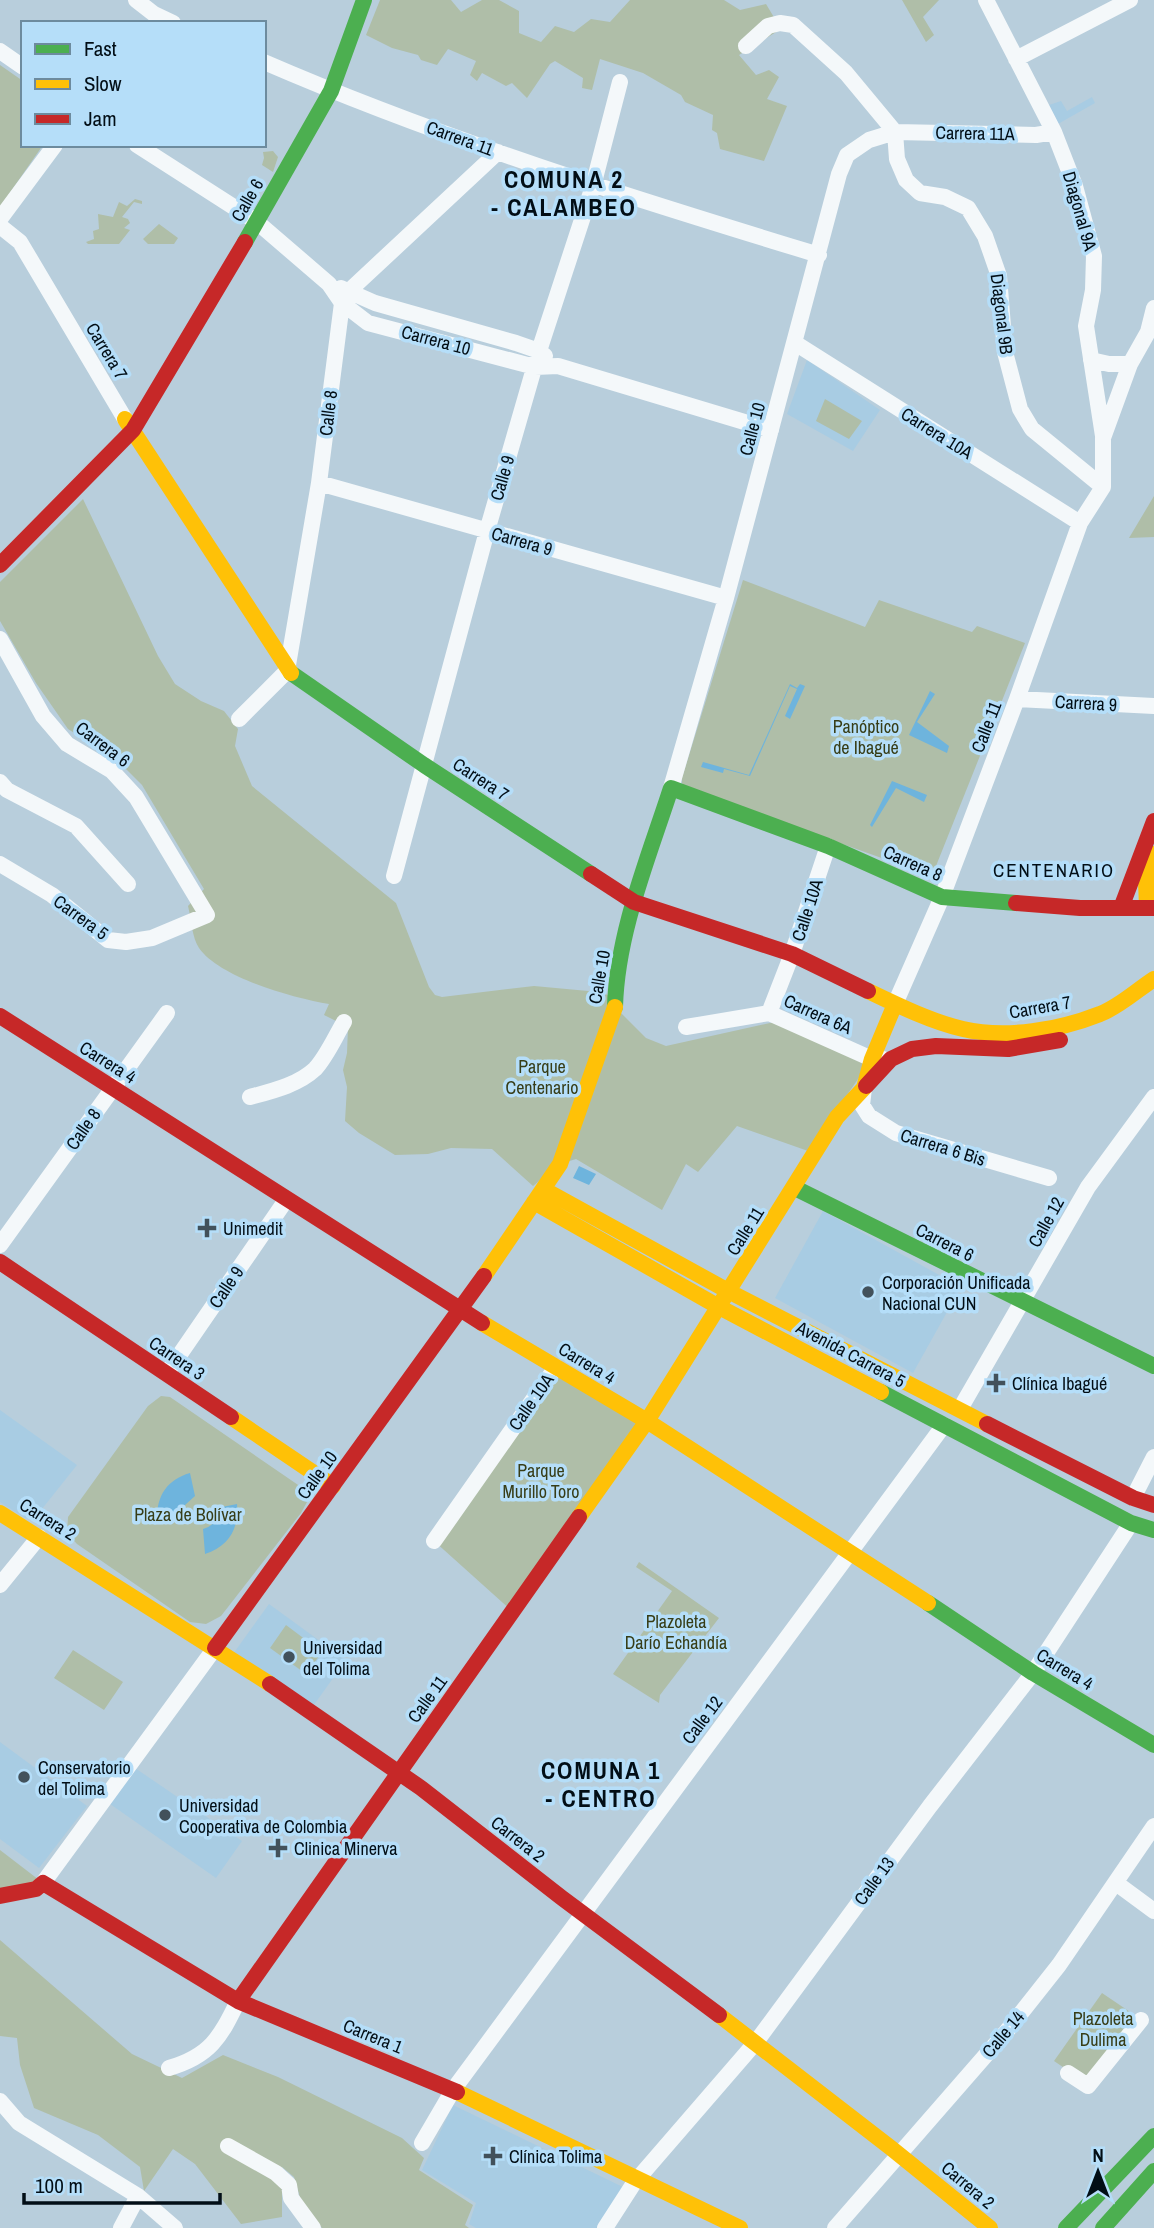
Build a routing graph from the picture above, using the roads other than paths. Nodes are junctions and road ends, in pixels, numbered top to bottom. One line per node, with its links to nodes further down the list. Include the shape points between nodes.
1 (136, 0): 5 (street)
2 (364, 0): 12 (main road, Calle 6)
3 (986, 0): 8 (street, Diagonal 9A)
4 (1130, 0): 8 (street)
5 (151, 18)
6 (746, 46): 13 (street, via 768,26 793,25 846,73)
7 (0, 51): 10 (street)
8 (1016, 59): 14 (street, Diagonal 9A)
9 (266, 63): 12 (street, Carrera 11)
10 (21, 66)
11 (620, 82): 18 (street, Calle 9)
12 (331, 91): 17 (street, Carrera 11); 20 (main road, Calle 6)
13 (895, 132): 14 (street, Carrera 11A); 22 (street, Calle 10, via 869,140 846,155); 34 (street, Diagonal 9B, via 897,159 906,180 920,193 945,197 968,208 985,236 999,276 1005,352 1020,409 1032,429)
14 (1054, 132): 28 (street, Diagonal 9A, via 1094,256 1086,327)
15 (54, 147): 19 (street)
16 (140, 147): 20 (street, Carrera 10)
17 (498, 152): 18 (street, Carrera 11); 23 (street)
18 (593, 186): 22 (street, Carrera 11); 27 (street, Calle 9)
19 (0, 219)
20 (257, 222): 23 (street, Carrera 10); 30 (main road, Calle 6, via 145,410)
21 (0, 226): 30 (street, Carrera 7, via 20,242)
22 (819, 255): 26 (street, Calle 10)
23 (345, 297): 27 (street, Carrera 10, via 368,323); 33 (street, Calle 8)
24 (1154, 308): 25 (street)
25 (1151, 333): 29 (street)
26 (795, 343): 31 (street, Calle 10); 35 (street, Carrera 10A)
27 (537, 359): 31 (street, Carrera 10); 36 (street, Calle 9)
28 (1091, 360): 29 (street); 32 (street, Diagonal 9A)
29 (1130, 364): 32 (street)
30 (129, 424): 37 (main road, Calle 6); 38 (main road, Calle 6); 41 (main road, Carrera 7)
31 (771, 430): 39 (street, Calle 10)
32 (1103, 438): 34 (street)
33 (319, 482): 36 (street, Carrera 9); 41 (street, Calle 8)
34 (1103, 487): 35 (street, Calle 11)
35 (1080, 523): 42 (street, Calle 11)
36 (487, 531): 39 (street, Carrera 9); 45 (street, Calle 9)
37 (0, 547)
38 (0, 565)
39 (726, 598): 46 (street, Calle 10)
40 (0, 639): 58 (street, Carrera 6, via 43,716 67,744 113,771 136,797)
41 (287, 671): 44 (street); 45 (main road, Carrera 7)
42 (1017, 699): 43 (street, Carrera 9); 54 (street, Calle 11)
43 (1154, 706)
44 (239, 719)
45 (424, 765): 52 (street, Calle 9); 55 (main road, Carrera 7)
46 (671, 788): 49 (main road, Carrera 8); 55 (main road, Calle 10)
47 (2, 791): 53 (street, via 76,826)
48 (1154, 821): 56 (main road)
49 (828, 846): 54 (main road, Carrera 8); 59 (street, Calle 10A)
50 (1154, 851): 57 (main road, via 1146,881)
51 (0, 864): 58 (street, Carrera 5, via 52,895 108,940 152,937)
52 (394, 876)
53 (128, 884)
54 (942, 897): 56 (main road, Carrera 8); 62 (street, Calle 11)
55 (634, 902): 59 (main road, Carrera 7); 76 (main road, Calle 10, via 612,1015 559,1164)
56 (1121, 908): 57 (main road, Carrera 8)
57 (1150, 908)
58 (207, 915)
59 (792, 954): 62 (main road, Carrera 7); 64 (street, Calle 10A)
60 (1154, 979): 62 (main road, Carrera 7, via 1102,1014 1033,1032 963,1029)
61 (1154, 997): 69 (main road, Carrera 6A, via 1098,1029 1032,1047 916,1048)
62 (895, 1004): 68 (main road, Calle 11)
63 (167, 1013): 70 (street, Calle 8)
64 (769, 1013): 67 (street, Carrera 6A); 68 (street, Carrera 6A)
65 (0, 1016): 70 (main road, Carrera 4)
66 (344, 1022): 72 (street, via 317,1067 306,1076)
67 (686, 1027)
68 (872, 1059): 69 (street, Carrera 6A); 71 (main road, Calle 11)
69 (891, 1059): 71 (main road, Carrera 6A)
70 (112, 1087): 77 (main road, Carrera 4); 78 (street, Calle 8)
71 (864, 1088): 74 (street, Carrera 6 Bis, via 862,1105 869,1116 896,1133); 75 (main road, Calle 11, via 837,1118)
72 (250, 1097)
73 (1154, 1097): 81 (street, Calle 12, via 1088,1187)
74 (1049, 1178)
75 (795, 1188): 80 (main road, Calle 11); 81 (main road, Carrera 6)
76 (539, 1196): 80 (main road, Avenida Carrera 5); 82 (main road, Avenida Carrera 5); 83 (main road, Calle 10)
77 (286, 1200): 83 (main road, Carrera 4); 86 (street, Calle 9)
78 (0, 1245)
79 (0, 1262): 86 (main road, Carrera 3)
80 (730, 1292): 82 (main road, Calle 11); 87 (main road, Avenida Carrera 5)
81 (1023, 1302): 84 (main road, Carrera 6); 87 (street, Calle 12)
82 (719, 1307): 88 (main road, Calle 11); 89 (main road, Avenida Carrera 5)
83 (461, 1310): 85 (main road, Carrera 4); 91 (main road, Calle 10)
84 (1154, 1366)
85 (556, 1367): 88 (main road, Carrera 4); 98 (street, Calle 10A)
86 (167, 1373): 91 (main road, Carrera 3)
87 (960, 1409): 92 (main road, Avenida Carrera 5)
88 (647, 1421): 99 (main road, Carrera 4); 104 (main road, Calle 11)
89 (944, 1425): 95 (main road, Avenida Carrera 5); 99 (street, Calle 12)
90 (1154, 1457): 92 (street)
91 (333, 1486): 101 (main road, Calle 10)
92 (1133, 1498): 93 (main road, Avenida Carrera 5)
93 (1154, 1505)
94 (0, 1513): 97 (main road, Carrera 2)
95 (1131, 1523): 96 (main road, Avenida Carrera 5); 102 (street, Calle 13)
96 (1154, 1530)
97 (39, 1537): 100 (street); 101 (main road, Carrera 2)
98 (434, 1541)
99 (851, 1551): 102 (main road, Carrera 4); 110 (street, Calle 12)
100 (0, 1585)
101 (215, 1648): 104 (main road, Carrera 2); 107 (street, Calle 10)
102 (1033, 1673): 103 (main road, Carrera 4); 113 (street, Calle 13)
103 (1154, 1745)
104 (398, 1772): 110 (main road, Carrera 2); 111 (main road, Calle 11)
105 (1154, 1826): 106 (street, Calle 14)
106 (1116, 1882): 109 (street); 121 (street, Calle 14, via 1006,2032)
107 (43, 1883): 108 (main road, via 36,1889); 111 (main road, Carrera 1)
108 (0, 1896)
109 (1154, 1910)
110 (582, 1913): 113 (main road, Carrera 2); 116 (street, Calle 12)
111 (238, 2001): 114 (street, Calle 11, via 219,2038 205,2052); 116 (main road, Carrera 1)
112 (1141, 2020): 115 (street, via 1088,2086)
113 (756, 2042): 121 (main road, Carrera 2); 123 (street, Calle 13)
114 (169, 2068)
115 (1068, 2073)
116 (453, 2090): 119 (street, Calle 12); 123 (main road, Carrera 1)
117 (0, 2101): 124 (street, via 19,2123)
118 (1154, 2136): 132 (main road)
119 (422, 2143)
120 (228, 2146): 127 (street, via 289,2185 291,2198)
121 (899, 2152): 130 (street, Calle 14); 131 (main road, Carrera 2)
122 (1154, 2171): 133 (main road)
123 (637, 2180): 128 (street, Calle 13); 129 (main road, Carrera 1)
124 (138, 2196): 125 (street); 126 (street)
125 (121, 2228)
126 (176, 2228)
127 (313, 2228)
128 (605, 2228)
129 (740, 2228)
130 (835, 2228)
131 (990, 2228)
132 (1066, 2228)
133 (1103, 2228)

